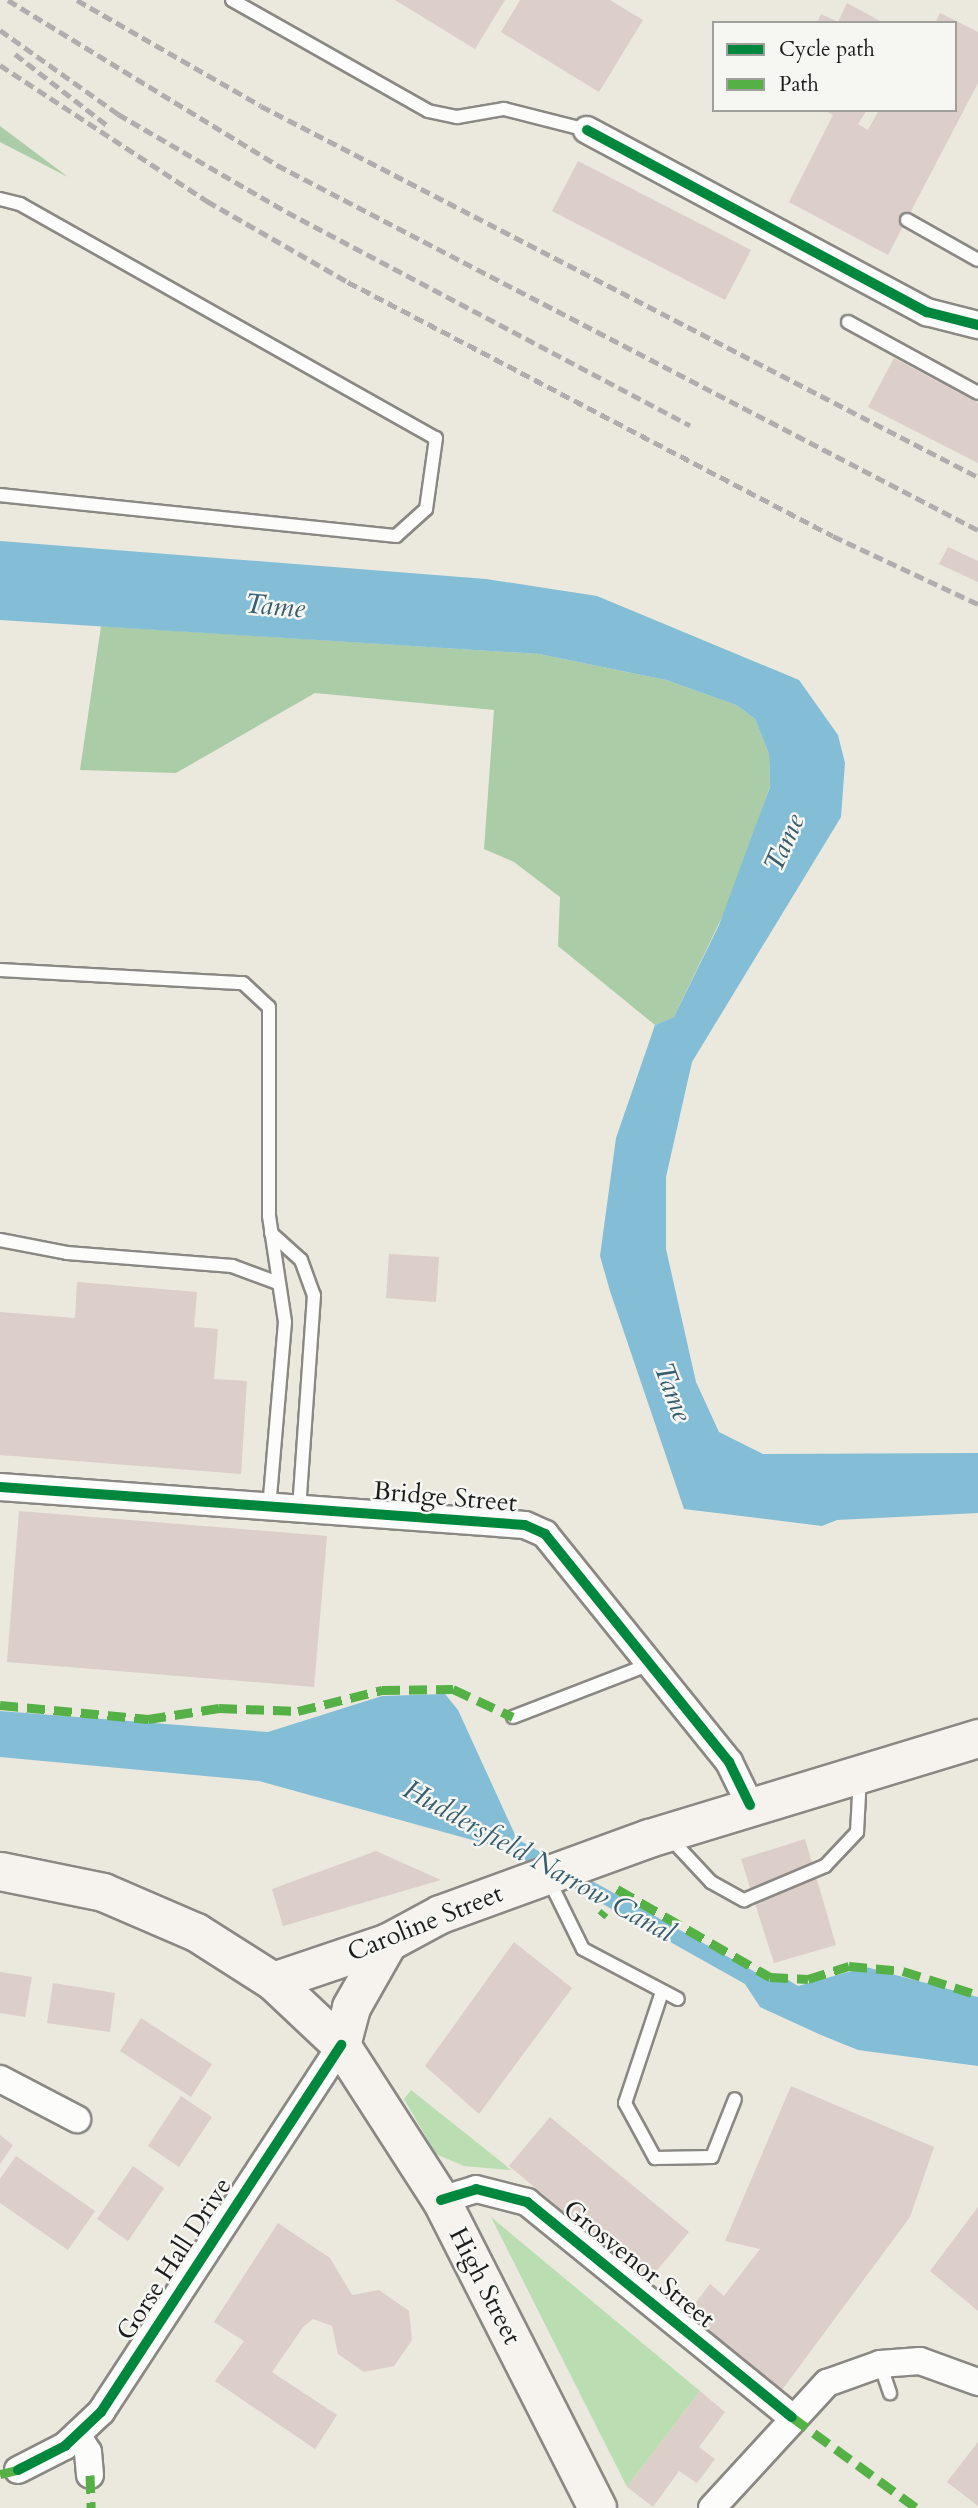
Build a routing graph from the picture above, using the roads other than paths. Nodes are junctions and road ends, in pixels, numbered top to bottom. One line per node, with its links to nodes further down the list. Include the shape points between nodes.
1 (232, 0): 2 (lane, via 428,111 457,117 504,109)
2 (587, 130): 7 (street, via 927,312)
3 (0, 199): 9 (lane, via 20,204 436,438 426,509 396,536)
4 (906, 220): 5 (lane)
5 (978, 260)
6 (848, 322): 8 (lane)
7 (978, 325)
8 (978, 393)
9 (0, 495)
10 (0, 970): 11 (lane, via 221,981 261,993 269,1007)
11 (271, 1233): 13 (lane); 16 (lane, via 301,1260 314,1295)
12 (0, 1240): 13 (lane, via 67,1253 232,1266)
13 (278, 1283): 15 (lane, via 285,1322)
14 (0, 1487): 15 (street, Bridge Street)
15 (269, 1507): 16 (street, Bridge Street)
16 (299, 1509): 17 (street, Bridge Street, via 525,1525 545,1534)
17 (650, 1664): 18 (lane); 21 (street, Bridge Street, via 729,1762)
18 (513, 1717)
19 (978, 1738): 20 (main road, Caroline Street)
20 (860, 1773): 21 (main road, Caroline Street); 22 (lane, via 856,1832 825,1866 744,1900 711,1882)
21 (750, 1805): 22 (main road, Caroline Street)
22 (666, 1833): 24 (main road, Caroline Street)
23 (0, 1871): 26 (main road, High Street, via 103,1892 196,1932)
24 (557, 1876): 25 (main road, Caroline Street, via 512,1887); 27 (lane, via 583,1949)
25 (388, 1942): 26 (main road, Caroline Street); 29 (main road, via 351,2007)
26 (273, 1981): 29 (main road, High Street)
27 (662, 1992): 28 (lane); 31 (lane, via 625,2103 655,2158 712,2157)
28 (678, 1999)
29 (341, 2045): 33 (main road, High Street); 38 (street, Gorse Hall Drive, via 101,2412)
30 (0, 2078): 32 (street)
31 (735, 2099)
32 (77, 2119)
33 (441, 2200): 37 (street, Grosvenor Street, via 476,2189 527,2202); 41 (main road, High Street)
34 (880, 2364): 35 (street, via 920,2361); 36 (lane); 37 (street, via 827,2383)
35 (978, 2382)
36 (890, 2393)
37 (792, 2417): 42 (street)
38 (77, 2435): 39 (street, Gorse Hall Drive); 40 (street, via 88,2452)
39 (18, 2470)
40 (90, 2475)
41 (597, 2508)
42 (712, 2508)

